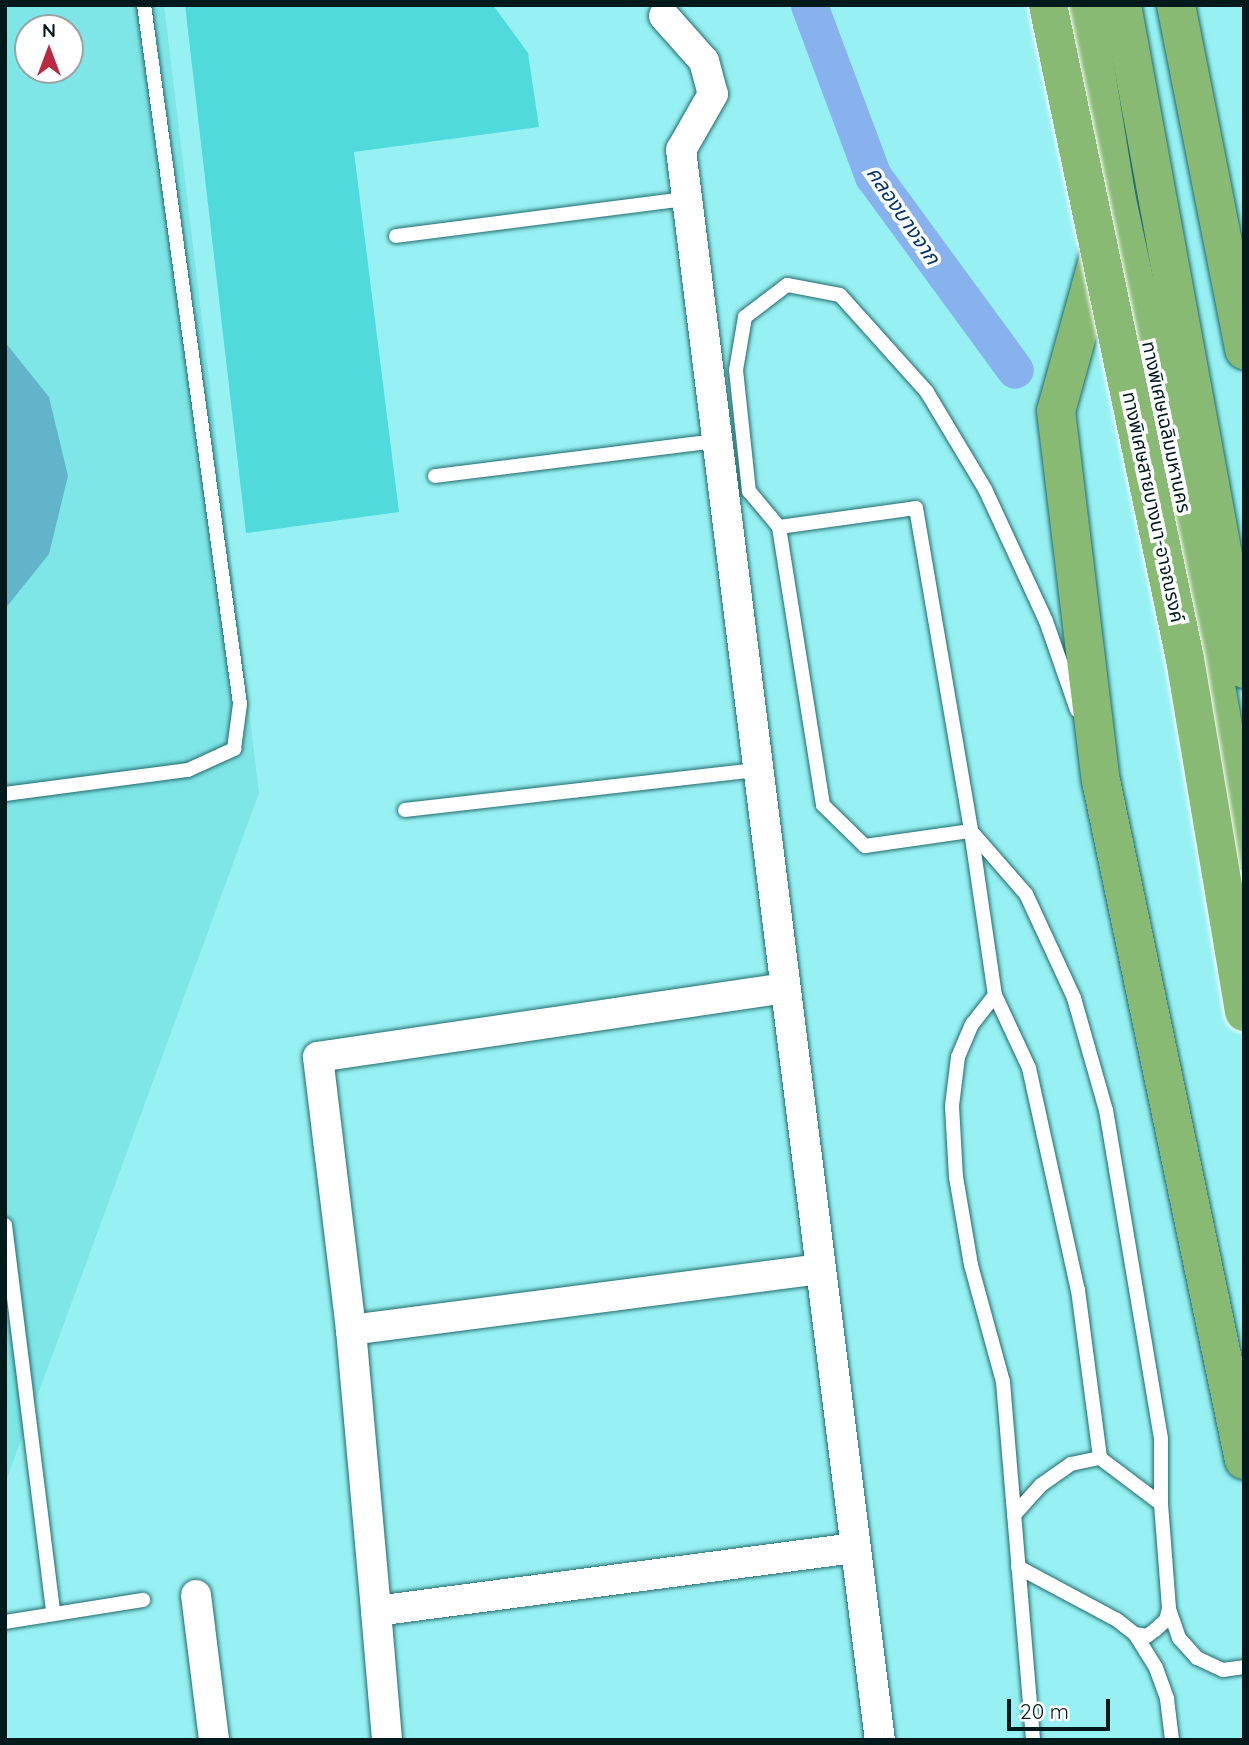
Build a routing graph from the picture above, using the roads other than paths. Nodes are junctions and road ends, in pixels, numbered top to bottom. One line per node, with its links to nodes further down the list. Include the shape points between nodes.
1 (144, 5): 17 (lane, via 240,704 234,750 188,771)
2 (1048, 5): 23 (highway, ทางพิเศษสายบางนา-อาจณรงค์, bridge, via 1185,659)
3 (1084, 5): 7 (highway, ทางพิเศษเฉลิมมหานคร)
4 (1122, 5): 14 (highway)
5 (1176, 5): 10 (highway)
6 (664, 16): 8 (street, via 704,61 713,94 681,150)
7 (1116, 195): 16 (highway, via 1056,411); 20 (highway, ทางพิเศษเฉลิมมหานคร, via 1195,564)
8 (686, 199): 9 (lane); 11 (street)
9 (396, 236)
10 (1244, 350)
11 (717, 441): 12 (lane); 15 (street)
12 (435, 476)
13 (779, 527): 16 (lane, via 749,491 736,370 746,317 787,285 840,295 927,392 985,489 1046,621); 19 (lane, via 823,804 865,846); 19 (lane, via 916,508)
14 (1244, 669)
15 (758, 771): 18 (lane); 21 (street)
16 (1101, 781): 28 (highway)
17 (5, 794)
18 (405, 810)
19 (971, 831): 22 (lane); 29 (lane, via 1026,894 1074,998 1102,1098 1161,1439)
20 (1244, 849)
21 (785, 988): 25 (street); 26 (street, via 318,1057)
22 (995, 995): 27 (lane, via 1029,1069 1078,1290); 30 (lane, via 972,1024 958,1057 952,1106 956,1177 971,1265 1003,1382)
23 (1244, 1012)
24 (5, 1225): 37 (lane)
25 (820, 1269): 26 (street); 31 (street)
26 (351, 1330): 36 (street)
27 (1100, 1458): 29 (lane); 30 (lane, via 1071,1464 1041,1485)
28 (1244, 1460)
29 (1161, 1504): 35 (lane)
30 (1014, 1515): 32 (lane)
31 (855, 1548): 36 (street); 43 (street)
32 (1018, 1567): 39 (lane); 44 (lane)
33 (196, 1595): 41 (street)
34 (143, 1600): 37 (lane)
35 (1169, 1609): 39 (lane, via 1166,1620 1147,1636); 40 (lane, via 1179,1638 1197,1658 1223,1670)
36 (376, 1611): 42 (street)
37 (53, 1614): 38 (lane)
38 (5, 1622)
39 (1135, 1634): 45 (lane, via 1156,1668 1167,1699)
40 (1244, 1667)
41 (214, 1740)
42 (387, 1740)
43 (880, 1740)
44 (1033, 1740)
45 (1172, 1740)

